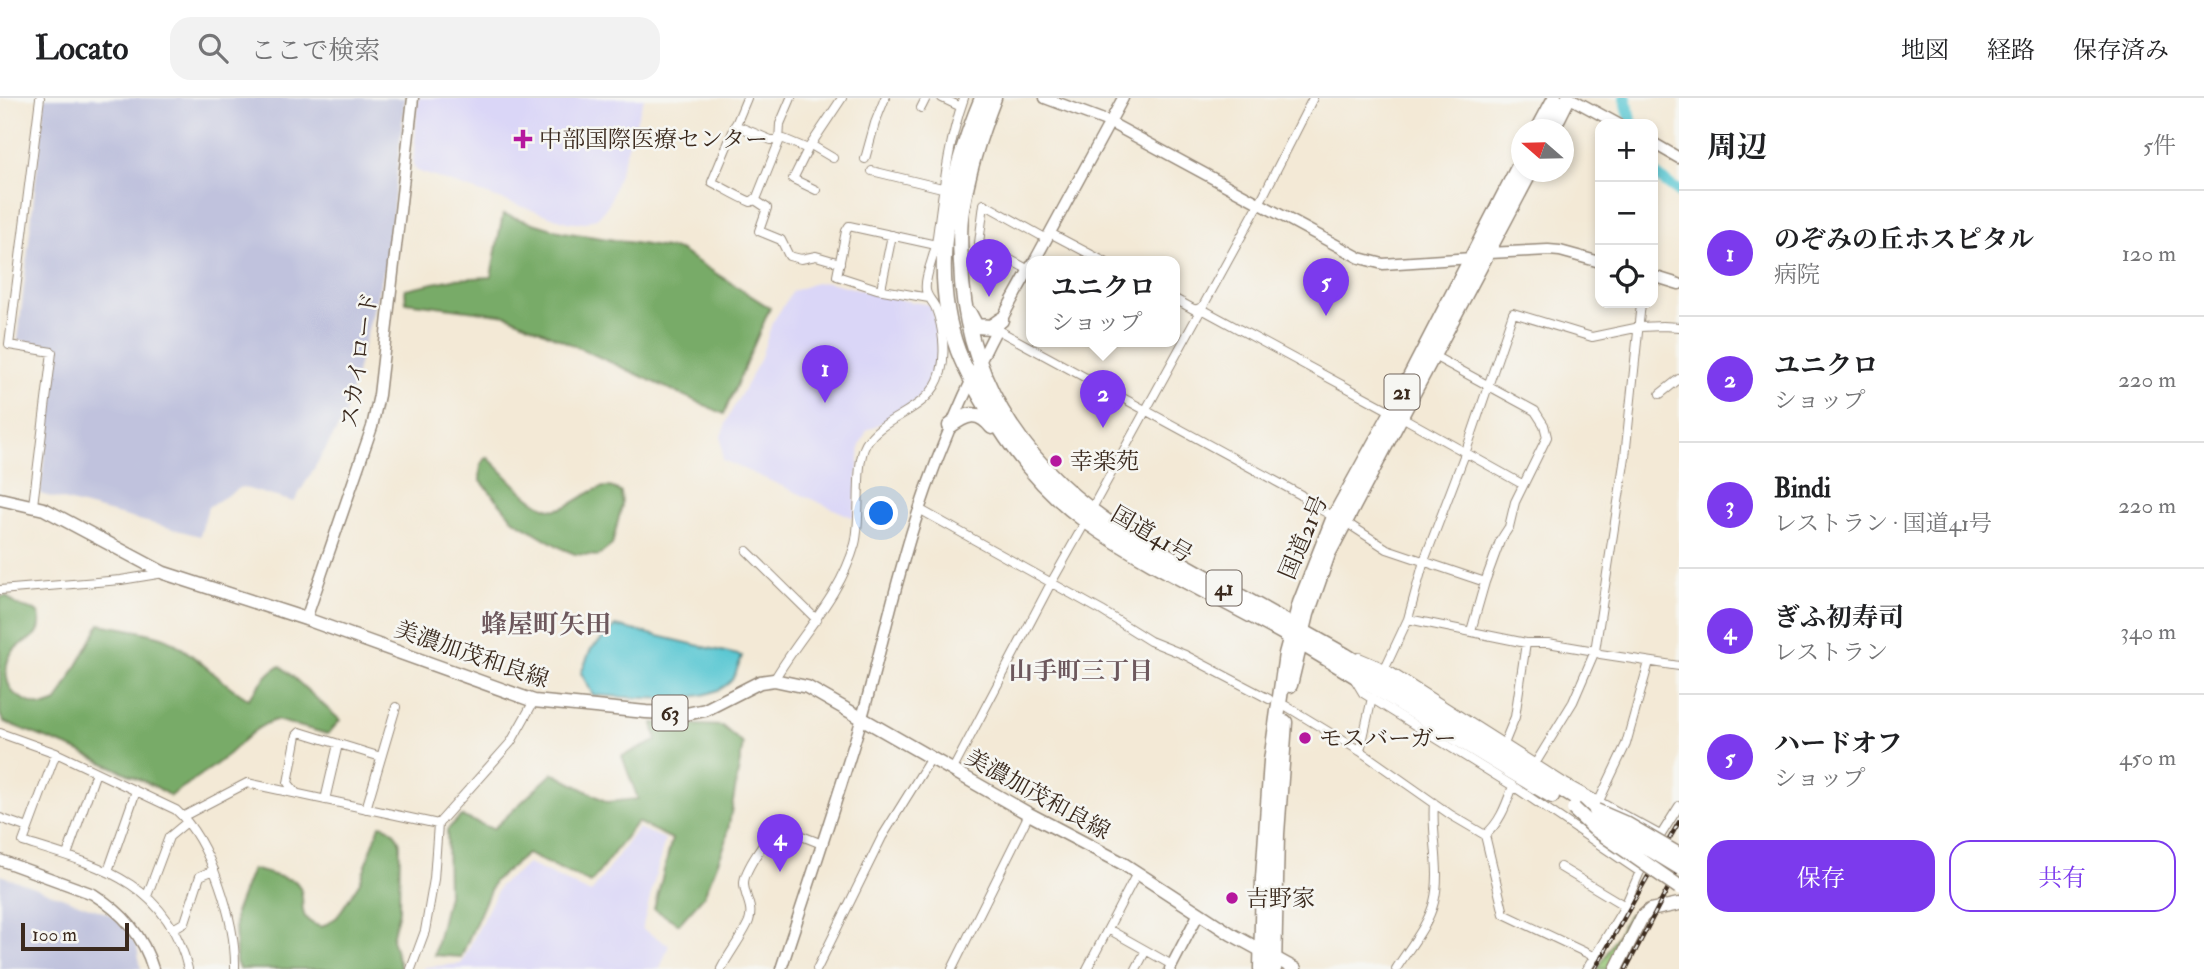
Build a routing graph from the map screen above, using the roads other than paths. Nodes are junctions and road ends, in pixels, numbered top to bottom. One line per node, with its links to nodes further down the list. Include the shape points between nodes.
1 (40, 98): 76 (street, via 9,345 51,352)
2 (413, 98): 86 (street, スカイロード, via 379,395)
3 (747, 98): 22 (street)
4 (791, 98): 23 (street)
5 (842, 98): 25 (street)
6 (885, 98): 29 (street)
7 (926, 98): 17 (street)
8 (943, 98): 16 (street)
9 (982, 98): 24 (highway, 国道41号 / 41)
10 (994, 98): 49 (highway, 国道41号 / 41, via 963,202)
11 (1045, 98): 21 (street)
12 (1123, 98): 21 (street)
13 (1313, 98): 36 (street)
14 (1555, 98): 18 (highway)
15 (1569, 98): 19 (highway); 20 (street)
16 (962, 102): 24 (street)
17 (921, 108)
18 (1544, 119)
19 (1558, 119)
20 (1609, 119)
21 (1109, 122): 36 (street); 38 (street)
22 (735, 125): 23 (street, via 765,138); 35 (street, via 712,182 728,193)
23 (779, 138): 25 (street); 35 (street)
24 (958, 140): 33 (street); 65 (highway, 国道41号 / 41, via 947,218 945,279 951,328)
25 (809, 147): 27 (street); 34 (street, via 793,179)
26 (1658, 147): 28 (street)
27 (833, 158)
28 (1679, 158)
29 (866, 159)
30 (872, 171): 33 (street)
31 (1511, 182): 43 (highway, 国道21号 / 21)
32 (1525, 182): 40 (highway, 国道21号 / 21)
33 (942, 188): 39 (street)
34 (816, 190)
35 (755, 200): 45 (street, via 767,208 759,232 781,240 789,256)
36 (1259, 204): 43 (street, via 1370,262); 54 (street)
37 (892, 236): 39 (street); 45 (street, via 849,226); 51 (street)
38 (1049, 236): 41 (street); 42 (street); 46 (street, via 984,204 979,243)
39 (936, 245): 52 (street, via 925,288)
40 (1489, 253): 43 (street); 44 (street, via 1560,251); 63 (highway, 国道21号 / 21)
41 (1037, 256)
42 (1092, 256)
43 (1472, 258): 70 (highway, 国道21号 / 21)
44 (1595, 261)
45 (840, 262): 51 (street, via 837,276)
46 (1026, 264)
47 (1026, 275): 56 (street)
48 (1658, 278): 50 (street)
49 (961, 281): 56 (highway, via 976,326); 64 (highway, 国道41号 / 41, via 964,314)
50 (1679, 284)
51 (881, 289): 52 (street)
52 (929, 298): 88 (street, via 941,325 941,373 919,404 874,431 864,447 855,543 844,576)
53 (1180, 302): 54 (street)
54 (1200, 308): 60 (street); 70 (street)
55 (1641, 308): 57 (street)
56 (998, 325): 59 (street); 64 (street)
57 (1640, 327): 58 (street); 67 (street, via 1592,337 1513,313); 92 (street)
58 (1679, 327)
59 (1026, 341)
60 (1180, 344)
61 (1036, 347): 69 (street)
62 (1179, 347): 69 (street)
63 (1434, 356): 67 (street); 70 (highway, 国道21号 / 21)
64 (979, 363): 65 (street); 78 (highway, 国道41号 / 41, via 1018,437)
65 (971, 379): 71 (street); 72 (highway, 国道41号 / 41)
66 (1679, 379): 68 (street)
67 (1489, 386): 73 (street); 74 (street, via 1535,411 1544,425 1547,437)
68 (1660, 394)
69 (1144, 410): 78 (street); 79 (street)
70 (1396, 414): 73 (street); 79 (highway, 国道21号 / 21)
71 (950, 426): 72 (highway, via 964,415 975,414); 77 (street)
72 (1013, 447): 78 (highway, 国道41号 / 41, via 1035,477)
73 (1466, 452): 74 (street); 81 (street)
74 (1522, 484): 83 (street)
75 (0, 499): 76 (main road, 美濃加茂和良線 / 63)
76 (33, 505): 82 (main road, 美濃加茂和良線 / 63)
77 (919, 509): 84 (street); 103 (street)
78 (1088, 516): 84 (street); 90 (highway, 国道41号 / 41, via 1143,556)
79 (1339, 519): 81 (street, via 1388,549); 90 (highway, 国道21号 / 21)
80 (747, 551): 88 (street)
81 (1424, 561): 83 (street); 87 (street)
82 (164, 573): 85 (street); 86 (main road, 美濃加茂和良線 / 63)
83 (1485, 582): 89 (street)
84 (1051, 583): 99 (street, via 1150,641); 112 (street)
85 (0, 590)
86 (306, 619): 100 (main road, 美濃加茂和良線 / 63)
87 (1408, 619): 89 (street); 95 (street)
88 (817, 620): 97 (street)
89 (1471, 631): 91 (street)
90 (1296, 634): 95 (highway, 国道41号 / 41); 96 (highway, 国道41号 / 41); 101 (highway, 国道21号 / 21); 149 (highway, 国道21号 / 21, via 1271,761 1263,878)
91 (1526, 643): 92 (street); 106 (street, via 1515,718)
92 (1595, 651): 93 (street); 111 (street, via 1573,702)
93 (1649, 662): 94 (street); 119 (street, via 1626,744)
94 (1679, 666)
95 (1384, 673): 106 (street); 114 (highway, 国道41号 / 41)
96 (1353, 675): 98 (street, via 1360,690); 114 (highway, 国道41号 / 41)
97 (774, 680): 100 (main road, 美濃加茂和良線 / 63, via 686,714); 103 (main road, 美濃加茂和良線, via 807,687)
98 (1372, 698): 107 (street); 114 (street)
99 (1269, 699)
100 (534, 701): 126 (street, via 511,742)
101 (1286, 706): 107 (street); 149 (highway, 国道21号 / 21)
102 (396, 708): 109 (street)
103 (861, 719): 110 (main road, 美濃加茂和良線); 130 (street)
104 (0, 733): 108 (street)
105 (338, 744): 109 (street); 116 (street, via 300,732 297,735 288,783); 117 (street)
106 (1504, 744): 111 (street)
107 (1360, 751): 118 (street)
108 (56, 753): 113 (street); 127 (street)
109 (381, 757): 121 (street)
110 (931, 758): 112 (main road, 美濃加茂和良線); 157 (street, via 883,837)
111 (1535, 764): 119 (street)
112 (953, 771): 123 (main road, 美濃加茂和良線)
113 (96, 772): 115 (street); 131 (street)
114 (1514, 774): 119 (highway, 国道41号 / 41); 122 (highway, 国道41号 / 41); 128 (street, via 1504,810); 138 (street)
115 (136, 791): 125 (street); 137 (street)
116 (297, 794): 117 (street); 125 (street, via 247,783)
117 (325, 800): 121 (street)
118 (1434, 803): 128 (street); 163 (street, via 1434,902)
119 (1597, 806): 129 (street); 132 (highway, bridge); 134 (highway, 国道41号 / 41, bridge)
120 (1679, 806): 129 (street)
121 (366, 809): 126 (street)
122 (1574, 809): 134 (highway, 国道41号 / 41, bridge); 140 (highway, bridge)
123 (1029, 814): 139 (main road, 美濃加茂和良線); 158 (street)
124 (0, 818): 127 (street)
125 (185, 819): 136 (street); 141 (street, via 169,837)
126 (438, 824): 154 (street, via 425,930)
127 (28, 828): 131 (street, via 23,842)
128 (1485, 835): 148 (street, via 1504,914)
129 (1661, 835): 138 (street)
130 (821, 844): 155 (street, via 779,827 772,832 746,874 749,922); 156 (street)
131 (67, 855): 137 (street)
132 (1679, 855)
133 (0, 860): 151 (street, via 107,902 136,931)
134 (1679, 865)
135 (1560, 867): 143 (street)
136 (214, 870): 145 (street, via 200,876 185,922); 153 (street, via 236,946)
137 (108, 871): 141 (street)
138 (1640, 872): 143 (street)
139 (1137, 873): 144 (main road, 美濃加茂和良線); 146 (street)
140 (1679, 887)
141 (147, 896): 145 (street)
142 (1679, 904): 165 (main road, via 1642,916)
143 (1625, 906): 148 (street)
144 (1199, 914): 149 (main road, 美濃加茂和良線); 150 (street)
145 (173, 929): 152 (street)
146 (1108, 929): 147 (street); 159 (street)
147 (1145, 952): 150 (street); 160 (street)
148 (1595, 957): 164 (street)
149 (1270, 960): 161 (highway, 国道21号 / 21); 162 (main road, 美濃加茂和良線)
150 (1171, 967)
151 (153, 969)
152 (188, 969)
153 (235, 969)
154 (411, 969)
155 (721, 969)
156 (782, 969)
157 (817, 969)
158 (953, 969)
159 (1087, 969)
160 (1136, 969)
161 (1261, 969)
162 (1295, 969)
163 (1396, 969)
164 (1587, 969)
165 (1616, 969)

